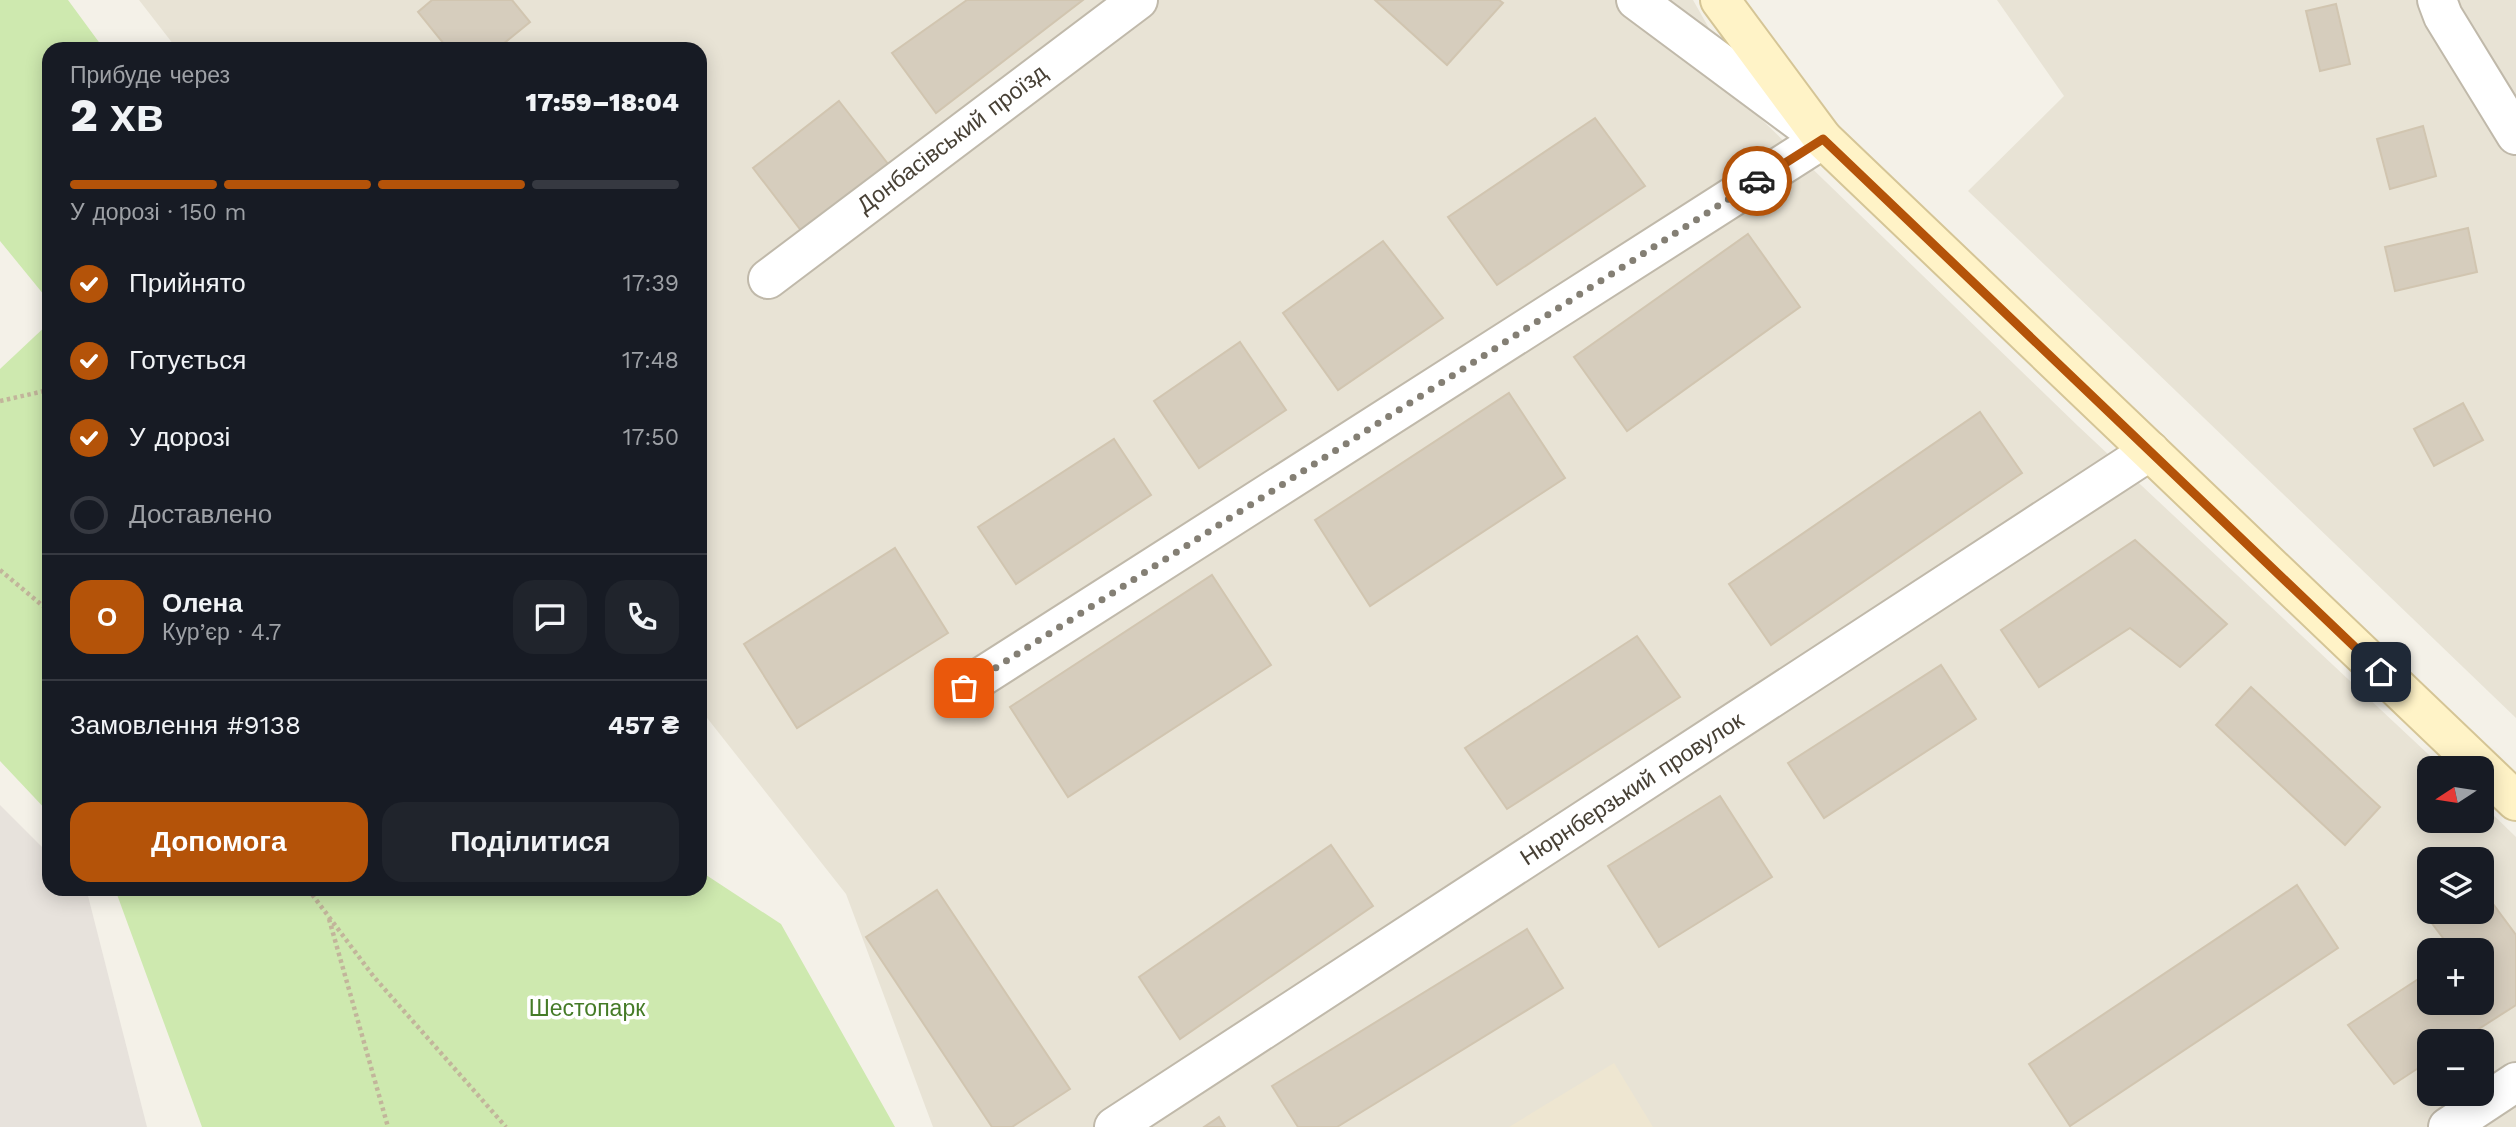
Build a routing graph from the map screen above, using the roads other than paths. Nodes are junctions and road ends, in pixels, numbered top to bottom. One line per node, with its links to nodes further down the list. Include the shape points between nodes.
1 (1138, 0): 7 (street, Донбасівський проїзд)
2 (1636, 0): 6 (street)
3 (1720, 0): 6 (street)
4 (2437, 0): 5 (street)
5 (2516, 135)
6 (1823, 139): 8 (street); 9 (street)
7 (768, 279)
8 (2150, 451): 10 (street); 12 (street, Нюрнберзький провулок)
9 (964, 688)
10 (2516, 801)
11 (2516, 1082): 13 (street)
12 (1114, 1127)
13 (2448, 1127)

